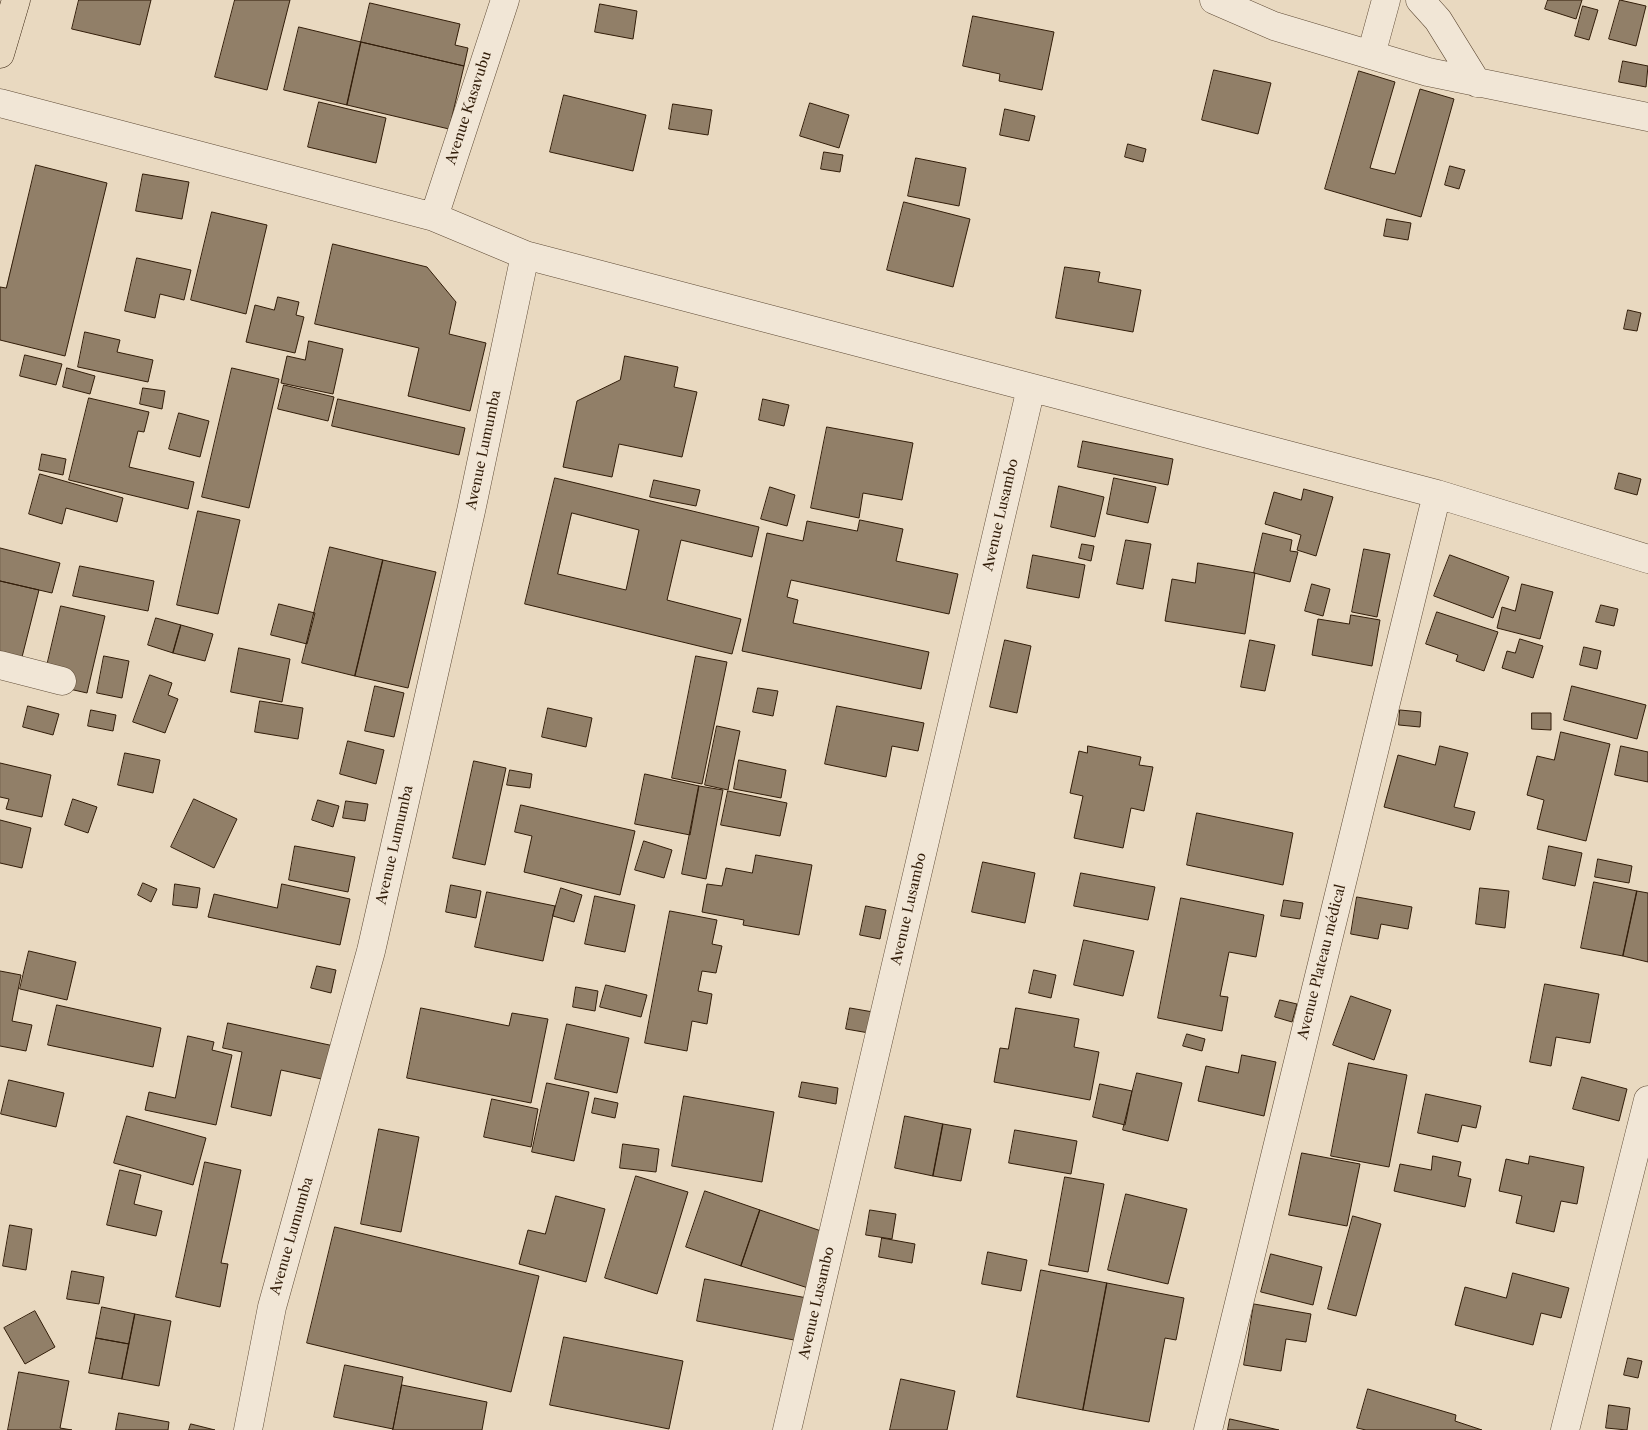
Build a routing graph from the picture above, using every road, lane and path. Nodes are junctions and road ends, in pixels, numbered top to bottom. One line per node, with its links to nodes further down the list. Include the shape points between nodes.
1 (16, 0): 6 (main road)
2 (505, 0): 11 (street, Avenue Kasavubu)
3 (1214, 0): 7 (street, via 1274,26)
4 (1386, 0): 7 (street)
5 (1420, 0): 8 (street, via 1438,20)
6 (0, 54)
7 (1371, 55): 8 (street)
8 (1477, 83): 10 (street)
9 (0, 103): 11 (street)
10 (1648, 117)
11 (434, 217): 12 (street)
12 (525, 255): 13 (street); 19 (street, Avenue Lumumba, via 471,511 371,951 272,1307)
13 (1031, 388): 14 (street); 20 (street, Avenue Lusambo)
14 (1437, 494): 15 (street); 21 (street, Avenue Plateau médical)
15 (1648, 559)
16 (0, 665): 17 (street)
17 (62, 681)
18 (1648, 1100): 22 (street)
19 (248, 1430)
20 (787, 1430)
21 (1208, 1430)
22 (1566, 1430)

